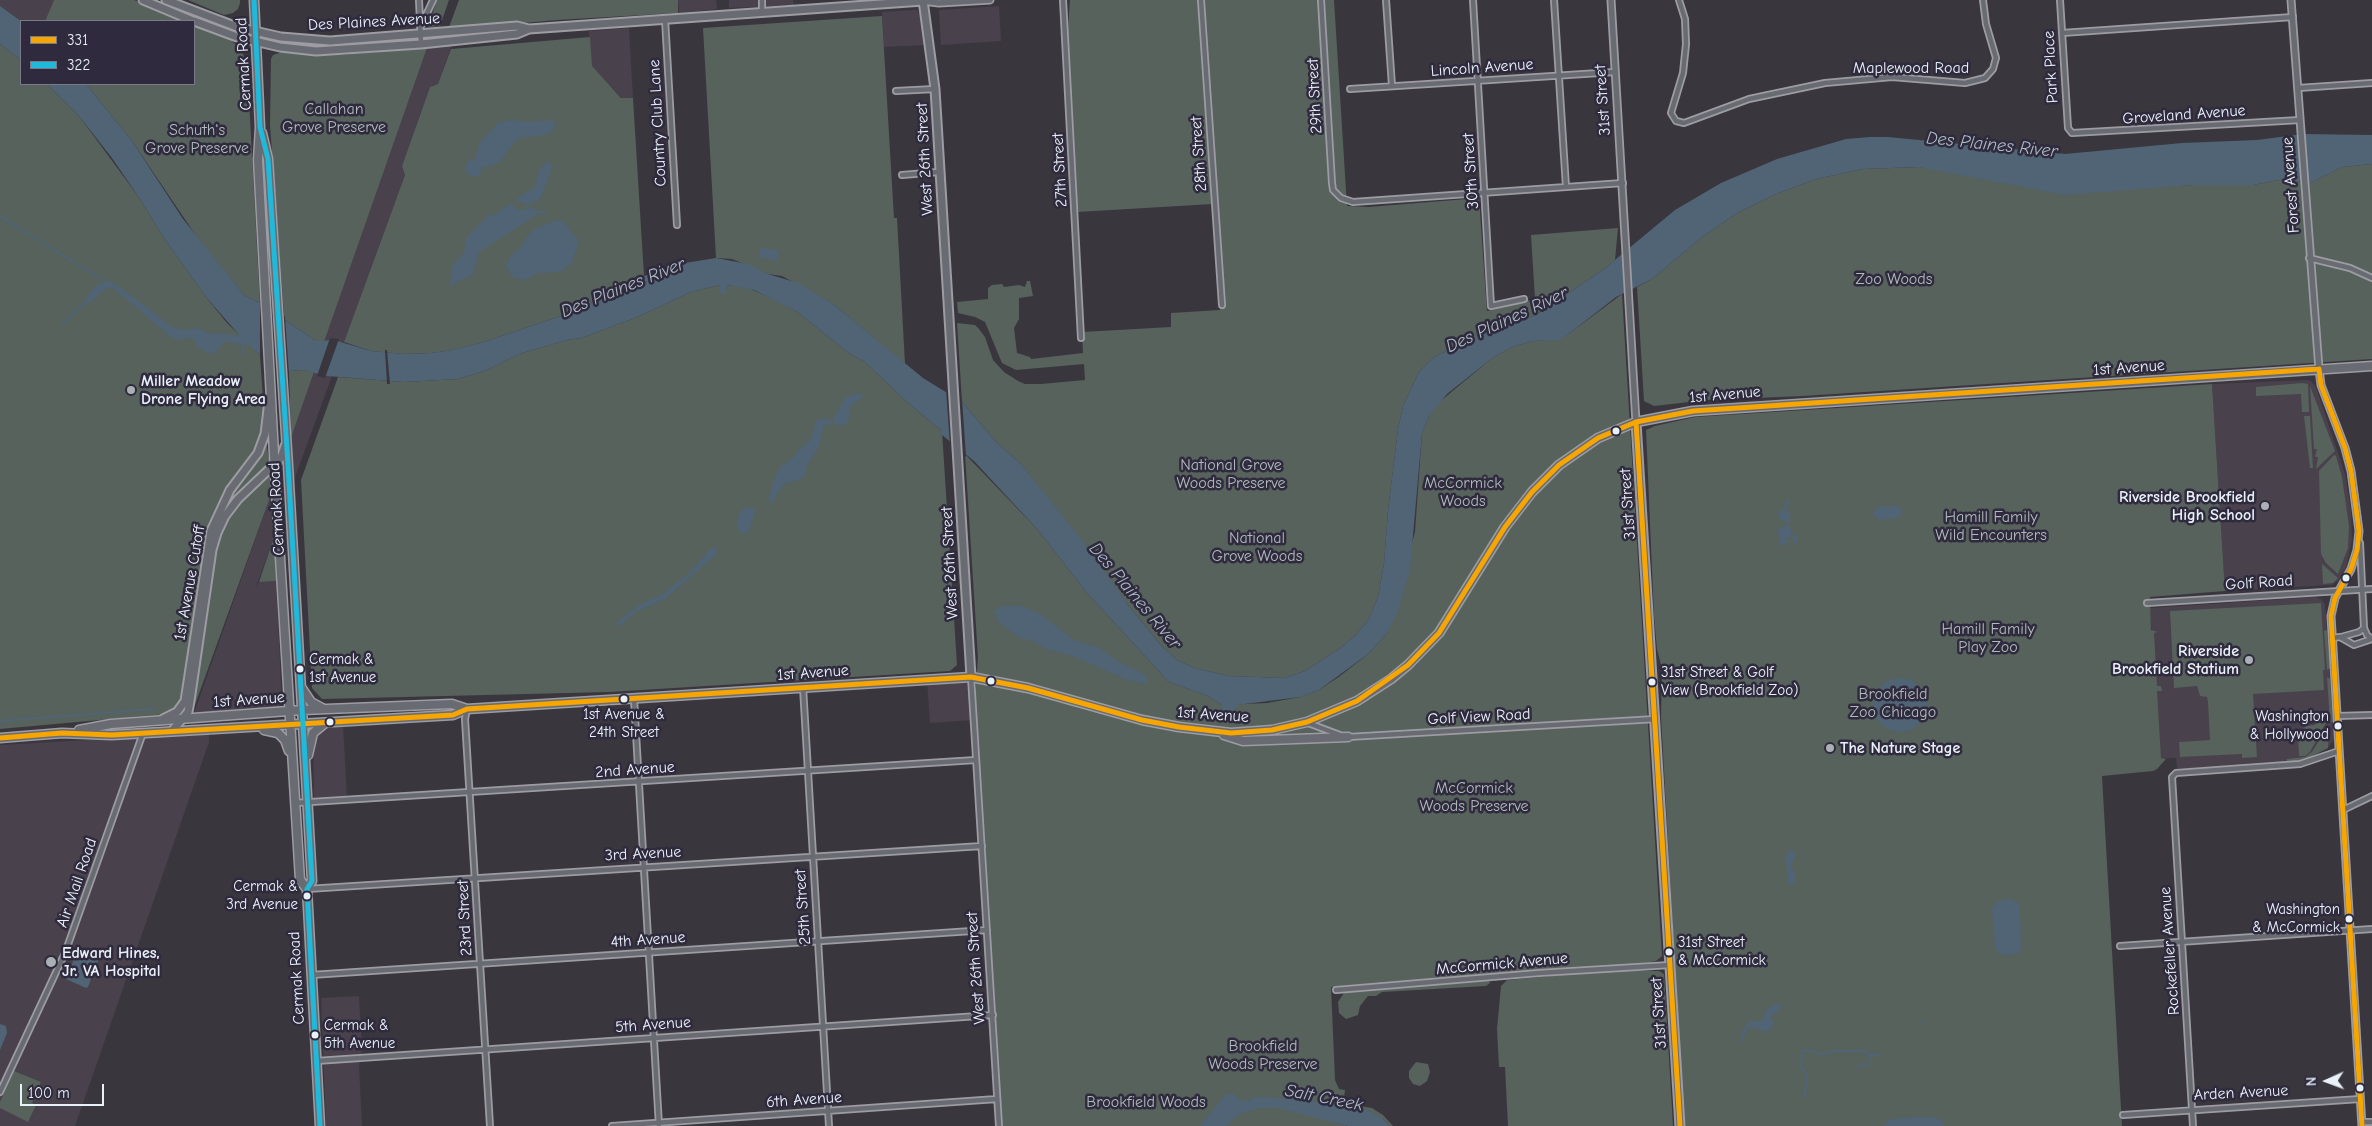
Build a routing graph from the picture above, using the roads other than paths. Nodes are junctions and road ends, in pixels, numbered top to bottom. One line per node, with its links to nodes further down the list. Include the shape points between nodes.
1 (142, 0): 23 (main road, Des Plaines Avenue)
2 (166, 0): 26 (main road, Des Plaines Avenue, via 227,24)
3 (254, 0): 26 (main road, Cermak Road)
4 (419, 0): 27 (street)
5 (433, 0): 27 (street)
6 (762, 0): 20 (street)
7 (924, 0): 8 (street, Des Plaines Avenue, via 939,3); 20 (main road, Des Plaines Avenue); 36 (main road, West 26th Street)
8 (990, 0)
9 (1063, 0): 53 (street, 27th Street)
10 (1201, 0): 52 (street, 28th Street)
11 (1322, 0): 47 (street, 29th Street, via 1334,190 1341,198 1353,202)
12 (1386, 0): 35 (street)
13 (1473, 0): 33 (street, 30th Street)
14 (1554, 0): 32 (street)
15 (1611, 0): 31 (street, 31st Street)
16 (1679, 0): 17 (street, Maplewood Road, via 1685,20 1686,44 1683,73 1671,114 1684,124 1749,99 1825,83 1892,77 1965,83 1985,78 1993,69 1996,58)
17 (1983, 0)
18 (2060, 0): 28 (street, Park Place)
19 (2292, 0): 21 (street, Forest Avenue)
20 (762, 13): 22 (main road, Des Plaines Avenue)
21 (2292, 17): 28 (street); 37 (street, Forest Avenue)
22 (665, 19): 25 (main road, Des Plaines Avenue); 48 (street, Country Club Lane)
23 (192, 20)
24 (195, 21): 29 (main road, Des Plaines Avenue)
25 (529, 29): 27 (main road, Des Plaines Avenue, via 517,26); 30 (main road, Des Plaines Avenue, via 517,34)
26 (256, 31): 27 (main road, Des Plaines Avenue, via 315,40); 29 (main road, Cermak Road)
27 (420, 32): 30 (street)
28 (2062, 33): 42 (street, Park Place)
29 (257, 42): 30 (main road, Des Plaines Avenue, via 300,50 330,51); 41 (main road, Cermak Road)
30 (421, 44)
31 (1615, 72): 32 (street, Lincoln Avenue); 45 (street, 31st Street)
32 (1559, 75): 33 (street, Lincoln Avenue); 46 (street)
33 (1478, 81): 35 (street, Lincoln Avenue); 47 (street, 30th Street)
34 (2372, 83): 37 (street)
35 (1392, 86): 38 (street, Lincoln Avenue)
36 (935, 88): 39 (street); 43 (main road, West 26th Street)
37 (2298, 88): 40 (street, Forest Avenue)
38 (1350, 89)
39 (896, 91)
40 (2300, 120): 42 (street, Groveland Avenue); 49 (street, Forest Avenue)
41 (260, 126): 56 (main road, Cermak Road, via 258,160); 58 (main road, Cermak Road, via 268,159)
42 (2070, 132)
43 (939, 172): 44 (street); 69 (main road, West 26th Street)
44 (902, 174)
45 (1622, 183): 46 (street); 57 (street, 31st Street)
46 (1566, 188): 47 (street)
47 (1485, 193): 51 (street, 30th Street, via 1491,306)
48 (677, 226)
49 (2309, 258): 50 (street, via 2350,268); 55 (street, Forest Avenue)
50 (2372, 278)
51 (1524, 299)
52 (1222, 305)
53 (1081, 338)
54 (2372, 366): 55 (main road, 1st Avenue)
55 (2318, 369): 57 (main road, 1st Avenue, via 1693,410); 60 (street, Forest Avenue, via 2352,471)
56 (270, 391): 59 (main road, Cermak Road); 81 (main road, 1st Avenue Cutoff, via 262,444 226,496 211,531 185,701 177,712)
57 (1636, 422): 80 (main road, 31st Street); 83 (main road, 1st Avenue, via 1598,438 1559,464 1532,492 1505,527 1444,626 1408,665 1357,702)
58 (287, 440): 59 (main road, 1st Avenue Cutoff, via 284,452); 70 (main road, Cermak Road)
59 (275, 464): 76 (main road, Cermak Road); 79 (main road, 1st Avenue Cutoff, via 238,499 217,533 190,702)
60 (2359, 531): 62 (street); 63 (street, Forest Avenue, via 2351,569)
61 (2372, 589): 62 (street, Golf Road)
62 (2363, 590): 63 (street, Golf Road); 65 (street)
63 (2338, 591): 64 (street, Golf Road); 67 (street, Forest Avenue, via 2332,603)
64 (2147, 603)
65 (2364, 628): 66 (street); 68 (street)
66 (2340, 637): 67 (street); 68 (street, via 2354,645)
67 (2332, 638): 78 (street, Forest Avenue)
68 (2372, 639)
69 (971, 677): 71 (main road, 1st Avenue); 88 (main road, 1st Avenue, via 1028,688 1162,724); 95 (street, West 26th Street)
70 (301, 686): 73 (main road, via 311,702); 75 (main road, Cermak Road)
71 (803, 687): 72 (main road, 1st Avenue); 97 (street, 25th Street)
72 (634, 699): 74 (main road, 1st Avenue); 98 (street)
73 (327, 709): 74 (main road, 1st Avenue, via 452,704); 75 (main road, 1st Avenue)
74 (467, 709): 82 (main road, 1st Avenue, via 453,715); 99 (street, 23rd Street)
75 (302, 710): 76 (main road, 1st Avenue); 84 (main road, Cermak Road)
76 (289, 711): 79 (main road, 1st Avenue); 85 (main road, Cermak Road)
77 (2372, 715): 78 (street)
78 (2337, 716): 93 (street, Forest Avenue)
79 (183, 719): 81 (main road, 1st Avenue); 87 (main road, 1st Avenue Cutoff)
80 (1656, 719): 91 (street, Golf View Road); 117 (main road, 31st Street)
81 (159, 720): 89 (main road, 1st Avenue)
82 (327, 722): 84 (main road, 1st Avenue); 96 (main road, via 313,732)
83 (1307, 722): 88 (main road, 1st Avenue, via 1259,732); 91 (street, Golf View Road)
84 (303, 724): 85 (main road, 1st Avenue); 96 (main road, Cermak Road)
85 (290, 725): 86 (main road, 1st Avenue); 94 (main road, Cermak Road)
86 (247, 727): 87 (main road, 1st Avenue); 94 (main road, via 278,733 285,740)
87 (172, 731): 90 (main road, 1st Avenue)
88 (1212, 732): 91 (main road, via 1242,741)
89 (62, 733): 90 (main road, 1st Avenue); 92 (main road, 1st Avenue)
90 (142, 736): 125 (street, Air Mail Road, via 65,953)
91 (1348, 737)
92 (0, 738)
93 (2339, 751): 103 (street, Forest Avenue); 113 (street, Rockefeller Avenue, via 2300,764 2174,774)
94 (292, 760): 102 (main road, Cermak Road)
95 (976, 760): 97 (street, 2nd Avenue); 104 (street, West 26th Street)
96 (306, 765): 101 (main road, Cermak Road)
97 (807, 771): 98 (street, 2nd Avenue); 105 (street, 25th Street)
98 (639, 782): 99 (street, 2nd Avenue); 106 (street)
99 (470, 792): 101 (street, 2nd Avenue); 107 (street, 23rd Street)
100 (2372, 796): 103 (street)
101 (308, 802): 102 (street, 2nd Avenue); 108 (main road, Cermak Road, via 312,881)
102 (295, 803): 108 (main road, Cermak Road, via 300,880)
103 (2343, 810): 111 (street, Forest Avenue)
104 (982, 846): 105 (street, 3rd Avenue); 110 (street, West 26th Street)
105 (812, 857): 106 (street, 3rd Avenue); 112 (street, 25th Street)
106 (644, 867): 107 (street, 3rd Avenue); 115 (street)
107 (475, 877): 108 (street, 3rd Avenue); 116 (street, 23rd Street)
108 (307, 889): 118 (main road, Cermak Road)
109 (2372, 929): 111 (street)
110 (987, 930): 112 (street, 4th Avenue); 120 (street, West 26th Street)
111 (2350, 930): 113 (street); 128 (street, Forest Avenue)
112 (818, 941): 115 (street, 4th Avenue); 121 (street, 25th Street)
113 (2181, 941): 114 (street); 129 (street, Rockefeller Avenue)
114 (2120, 946)
115 (649, 952): 116 (street, 4th Avenue); 122 (street)
116 (480, 963): 118 (street, 4th Avenue); 123 (street, 23rd Street)
117 (1670, 965): 119 (street, McCormick Avenue); 140 (main road, 31st Street)
118 (311, 975): 124 (main road, Cermak Road)
119 (1336, 990)
120 (992, 1015): 121 (street, 5th Avenue); 127 (street, West 26th Street)
121 (823, 1026): 122 (street, 5th Avenue); 130 (street, 25th Street)
122 (654, 1037): 123 (street, 5th Avenue); 133 (street)
123 (486, 1049): 124 (street, 5th Avenue); 136 (street, 23rd Street)
124 (316, 1061): 135 (main road, Cermak Road)
125 (2, 1081): 126 (street, Air Mail Road)
126 (0, 1092)
127 (997, 1099): 130 (street, 6th Avenue); 139 (street, West 26th Street)
128 (2360, 1099): 129 (street, Arden Avenue); 134 (street, Forest Avenue)
129 (2192, 1109): 131 (street, Arden Avenue); 141 (street, Rockefeller Avenue)
130 (828, 1110): 133 (street, 6th Avenue); 138 (street, 25th Street)
131 (2123, 1114)
132 (2372, 1122): 134 (street)
133 (659, 1124): 137 (street, 6th Avenue)
134 (2362, 1124)
135 (320, 1126)
136 (490, 1126)
137 (612, 1126)
138 (829, 1126)
139 (999, 1126)
140 (1680, 1126)
141 (2193, 1126)

